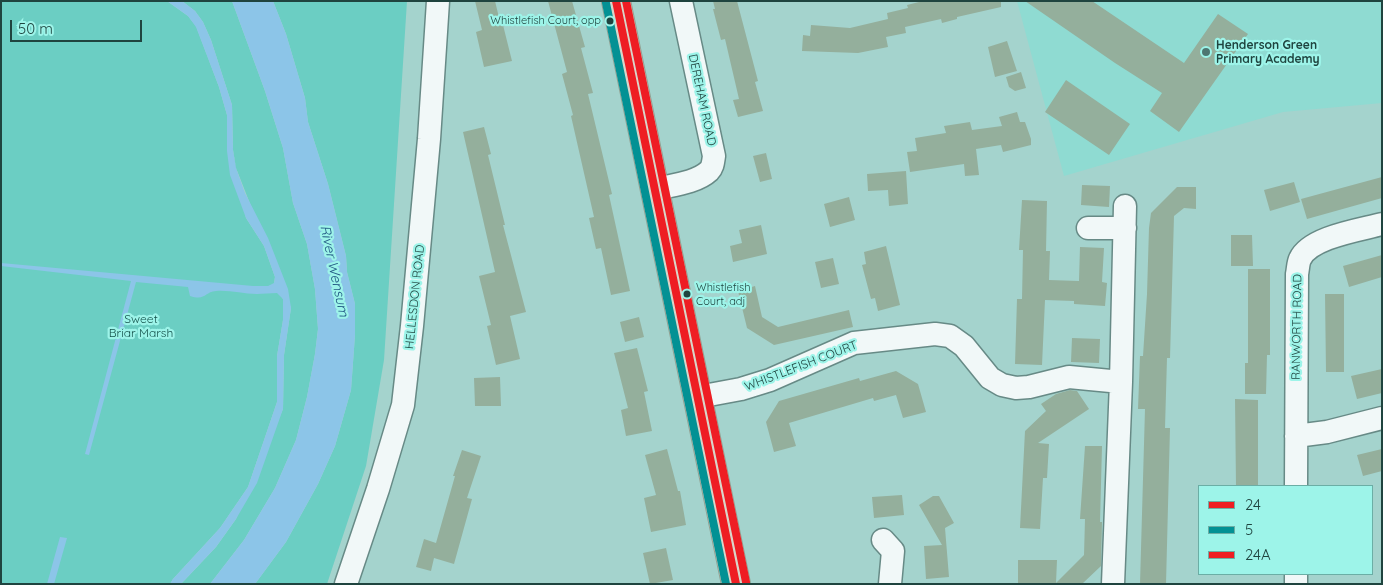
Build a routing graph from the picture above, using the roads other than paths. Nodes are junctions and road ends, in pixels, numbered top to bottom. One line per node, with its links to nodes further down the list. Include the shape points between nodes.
1 (438, 1): 13 (street, HELLESDON ROAD, via 429,139 403,405)
2 (616, 1): 4 (highway)
3 (681, 1): 4 (street, DEREHAM ROAD, via 714,156 713,165 697,178)
4 (656, 189): 8 (highway)
5 (1382, 224): 10 (street, RANWORTH ROAD, via 1318,242 1300,259 1297,274)
6 (1088, 228): 7 (street, via 1125,217)
7 (1121, 382): 8 (street, WHISTLEFISH COURT, via 1070,377 1029,387 1002,385 990,378 964,346 950,336 935,334 854,343 770,380); 16 (street)
8 (698, 397): 14 (highway)
9 (1382, 418): 10 (street)
10 (1296, 436): 11 (street, RANWORTH ROAD)
11 (1296, 485)
12 (893, 544): 15 (street)
13 (346, 584)
14 (736, 584)
15 (890, 584)
16 (1113, 584)

